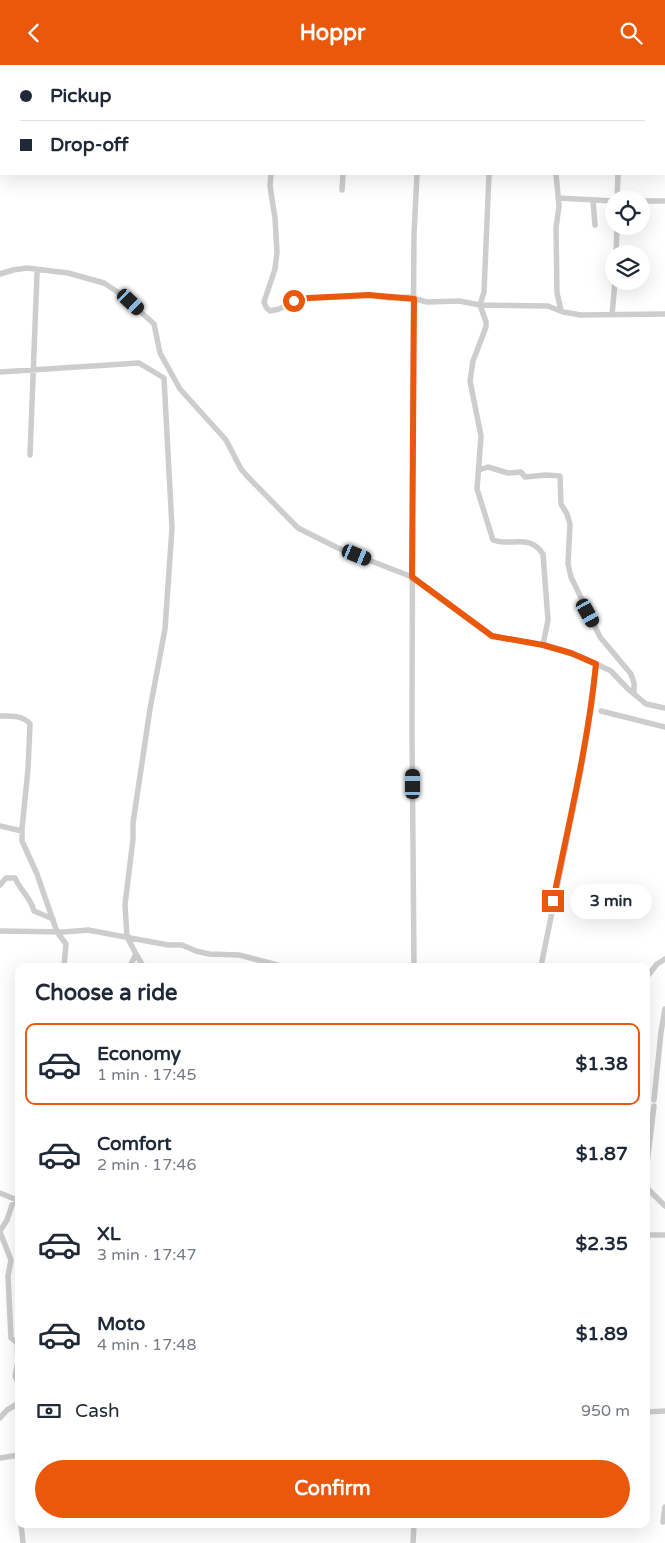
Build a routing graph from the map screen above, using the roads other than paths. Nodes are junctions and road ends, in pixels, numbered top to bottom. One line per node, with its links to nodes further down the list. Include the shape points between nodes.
1 (271, 175): 18 (street, via 277,252 264,302 269,310 308,298 369,295)
2 (343, 175): 7 (street)
3 (417, 175): 18 (street)
4 (489, 175): 19 (street, via 484,292)
5 (556, 175): 9 (street)
6 (618, 175): 8 (street)
7 (342, 190)
8 (617, 190)
9 (558, 198): 10 (street); 20 (street, via 557,293)
10 (593, 201): 11 (street); 14 (street)
11 (605, 201)
12 (650, 201): 13 (street)
13 (665, 201)
14 (595, 225)
15 (0, 274): 27 (street, via 27,268 68,273 114,289 154,324 160,353 180,389 226,440 242,469 290,522 338,548)
16 (36, 274): 23 (street)
17 (614, 290): 22 (street)
18 (414, 299): 19 (street); 27 (street)
19 (480, 305): 20 (street, via 548,305); 26 (street, via 486,327 470,375 480,429)
20 (561, 311): 22 (street)
21 (665, 314): 22 (street)
22 (612, 315)
23 (33, 370): 24 (street); 25 (street); 41 (street, via 139,363 164,378 171,537 165,629 132,823 125,905)
24 (0, 372)
25 (30, 455)
26 (479, 470): 28 (street, via 478,493 493,540 529,542 537,545 543,554 548,620); 30 (street, via 488,467 508,473 521,472 525,477 560,476 561,504 570,524 568,564 571,577 600,637 631,673)
27 (412, 577): 28 (street, via 492,636); 48 (street)
28 (543, 645): 29 (street)
29 (596, 664): 30 (street, via 613,673); 49 (street, via 580,775)
30 (634, 694): 31 (street, via 646,704)
31 (665, 708)
32 (601, 711): 34 (street)
33 (0, 716): 36 (street, via 20,717 27,720 30,727)
34 (665, 727)
35 (0, 826): 36 (street)
36 (22, 831): 38 (street, via 22,841)
37 (0, 885): 38 (street, via 6,878 15,878 31,900 34,911)
38 (53, 919): 40 (street)
39 (0, 931): 40 (street)
40 (56, 932): 41 (street, via 88,930); 44 (street, via 66,944)
41 (127, 937): 42 (street); 47 (street)
42 (136, 954): 45 (street); 46 (street)
43 (665, 959): 50 (street)
44 (64, 963)
45 (132, 963)
46 (141, 963)
47 (270, 963)
48 (414, 963)
49 (542, 963)
50 (650, 973)
51 (665, 1009): 52 (street)
52 (650, 1137)
53 (650, 1191): 57 (street)
54 (0, 1193): 55 (street)
55 (15, 1198)
56 (15, 1202): 58 (street)
57 (665, 1206)
58 (0, 1231): 61 (street, via 11,1261 8,1276 11,1338)
59 (650, 1235): 60 (street)
60 (665, 1235)
61 (15, 1341)
62 (15, 1405): 65 (street)
63 (665, 1411): 64 (street)
64 (650, 1412)
65 (0, 1418)
66 (15, 1456): 67 (street)
67 (0, 1458)
68 (665, 1507): 69 (street)
69 (663, 1522)
70 (22, 1528): 72 (street)
71 (414, 1528): 73 (street)
72 (24, 1543)
73 (413, 1543)

